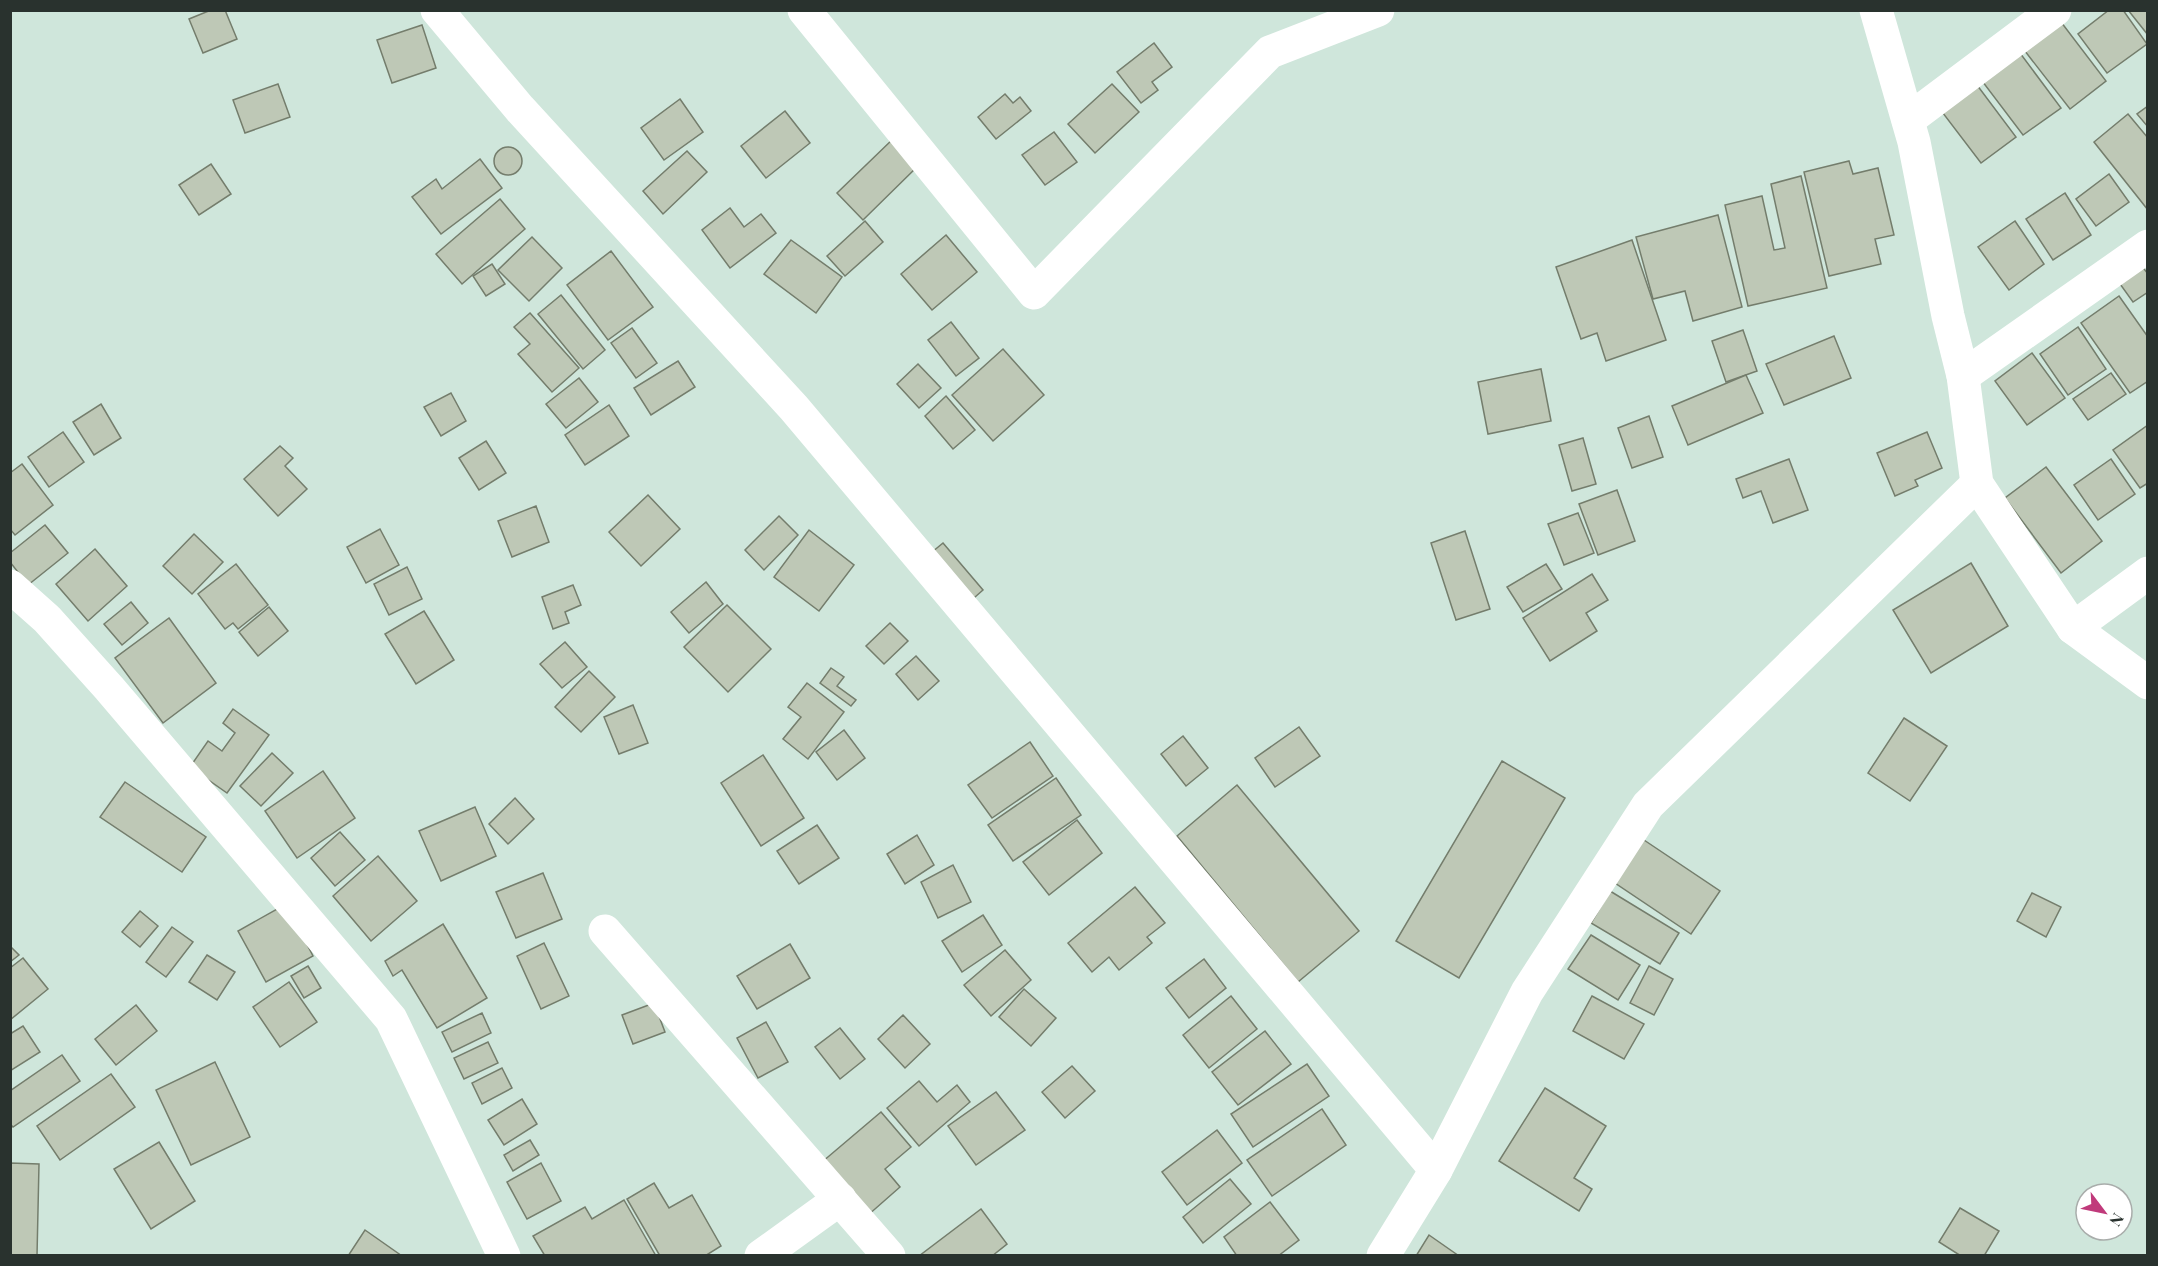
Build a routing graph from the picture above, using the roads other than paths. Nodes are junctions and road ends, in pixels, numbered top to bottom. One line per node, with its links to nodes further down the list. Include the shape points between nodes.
1 (437, 10): 15 (street, via 520,109 794,408)
2 (804, 10): 3 (street, via 1034,293 1270,52)
3 (1378, 10)
4 (1876, 10): 6 (street)
5 (2055, 10): 6 (street)
6 (1908, 120): 8 (street)
7 (2148, 246): 8 (street)
8 (1963, 376): 9 (street)
9 (1977, 484): 12 (street); 15 (street, via 1648,805 1527,992)
10 (2148, 573): 12 (street)
11 (10, 586): 17 (street, via 47,619 109,688 391,1019)
12 (2073, 628): 13 (street)
13 (2148, 683)
14 (605, 931): 16 (street)
15 (1436, 1170): 20 (street)
16 (840, 1199): 18 (street); 19 (street)
17 (504, 1256)
18 (761, 1256)
19 (890, 1256)
20 (1383, 1256)

